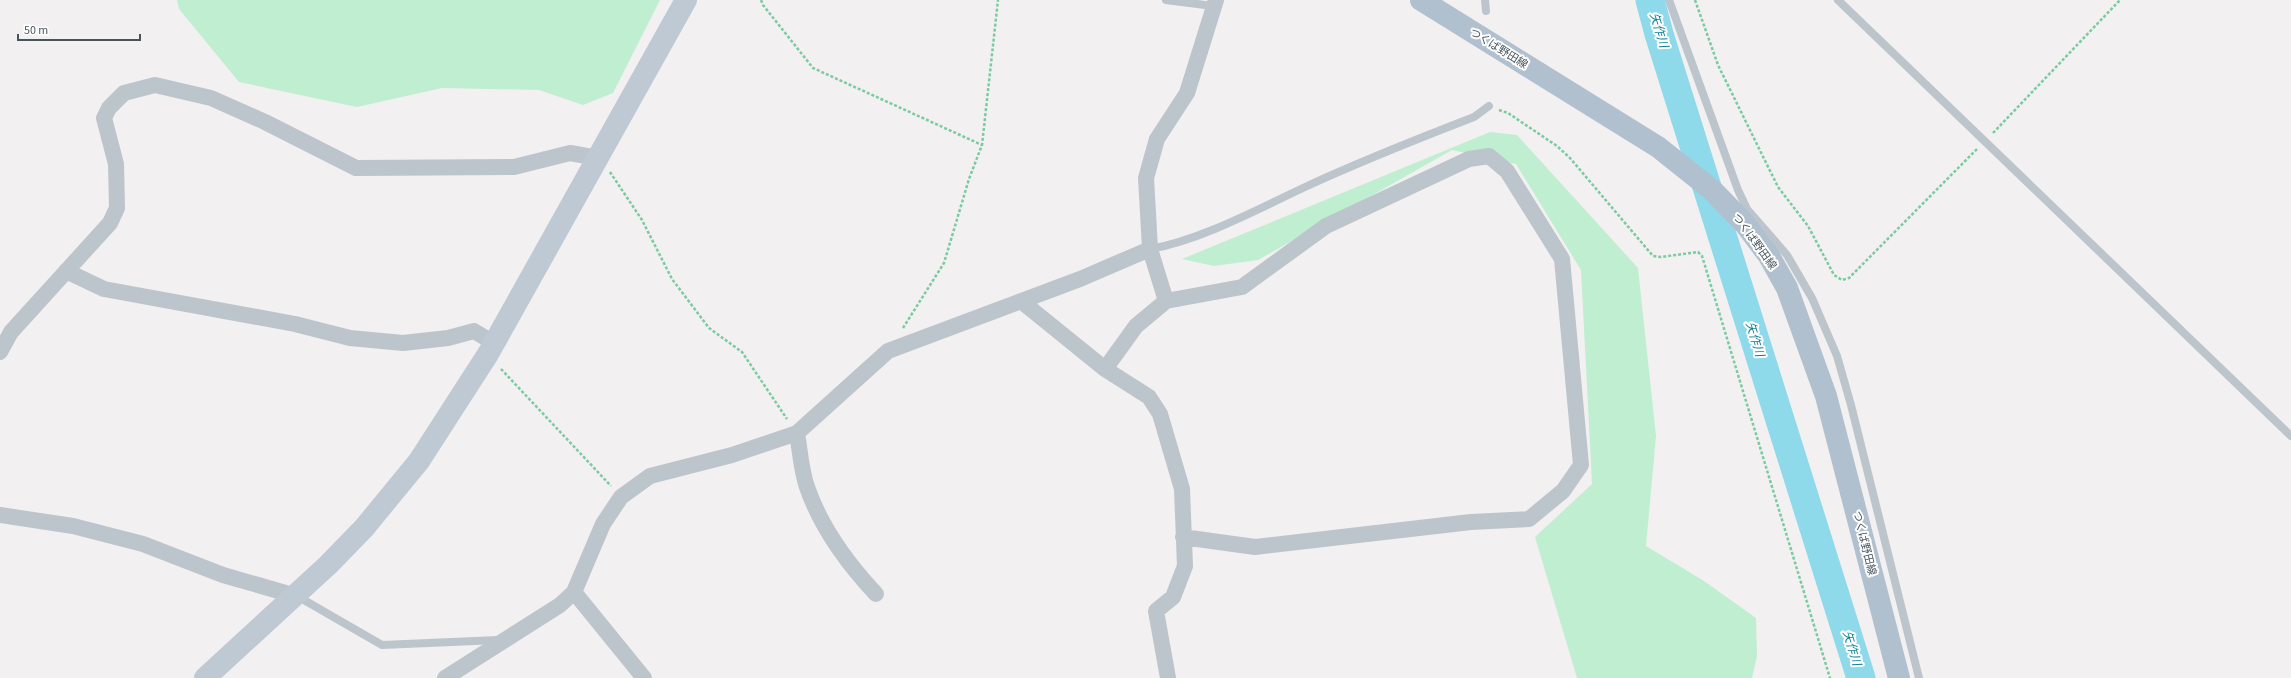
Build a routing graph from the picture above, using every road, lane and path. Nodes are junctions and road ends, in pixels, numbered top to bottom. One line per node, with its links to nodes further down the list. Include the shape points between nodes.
1 (686, 0): 16 (street)
2 (762, 0): 15 (path, via 763,5 813,68)
3 (998, 0): 15 (path)
4 (1166, 0): 11 (lane)
5 (1421, 0): 17 (main road, つくば野田線, via 1658,147)
6 (1485, 0): 12 (lane)
7 (1669, 0): 17 (lane, via 1738,190)
8 (1695, 0): 14 (path, via 1718,65 1778,187 1808,226 1834,275 1842,280 1849,278)
9 (1838, 0): 14 (lane)
10 (2120, 0): 14 (path)
11 (1214, 3): 18 (street, via 1187,93 1157,138 1146,178)
12 (1486, 11)
13 (1489, 106): 18 (lane, via 1474,117 1361,161 1238,218 1170,245); 39 (path, via 1508,113 1557,146 1653,256 1698,252 1702,256)
14 (1986, 140): 27 (lane)
15 (982, 144): 23 (path, via 944,263)
16 (598, 158): 19 (street, via 570,153 514,167 356,168 211,98 155,85 124,93 109,108 104,118 116,164 117,208 107,226); 22 (street); 26 (path, via 642,220 672,280 709,328 742,352)
17 (1744, 217): 40 (main road, つくば野田線, via 1787,288 1826,396); 41 (lane, via 1787,255 1812,298 1836,356 1851,405)
18 (1150, 249): 20 (street); 21 (street)
19 (66, 271): 22 (street, via 104,289 288,322 350,338 403,344 448,338 474,331); 24 (street, via 11,332)
20 (1021, 301): 23 (street); 25 (street)
21 (1166, 301): 25 (street, via 1136,326); 30 (street, via 1242,287 1326,226 1469,159 1489,156 1507,171 1562,259 1581,465 1563,490 1530,519 1471,522 1255,547)
22 (491, 348): 28 (path); 33 (street, via 444,424 394,493 364,528)
23 (888, 351): 26 (street)
24 (0, 352)
25 (1105, 369): 30 (street, via 1149,397 1160,414 1182,489)
26 (796, 433): 28 (street, via 732,455 650,476); 32 (street, via 806,486 823,524 858,574)
27 (2291, 436)
28 (621, 497): 31 (street, via 603,524)
29 (0, 515): 33 (street, via 73,526 143,544 223,575)
30 (1183, 537): 38 (street, via 1185,566 1173,597 1156,611)
31 (574, 592): 34 (street, via 560,605); 37 (street)
32 (876, 594)
33 (296, 596): 34 (lane, via 382,645); 35 (street)
34 (503, 640): 36 (street)
35 (205, 678)
36 (445, 678)
37 (644, 678)
38 (1168, 678)
39 (1830, 678)
40 (1899, 678)
41 (1919, 678)

